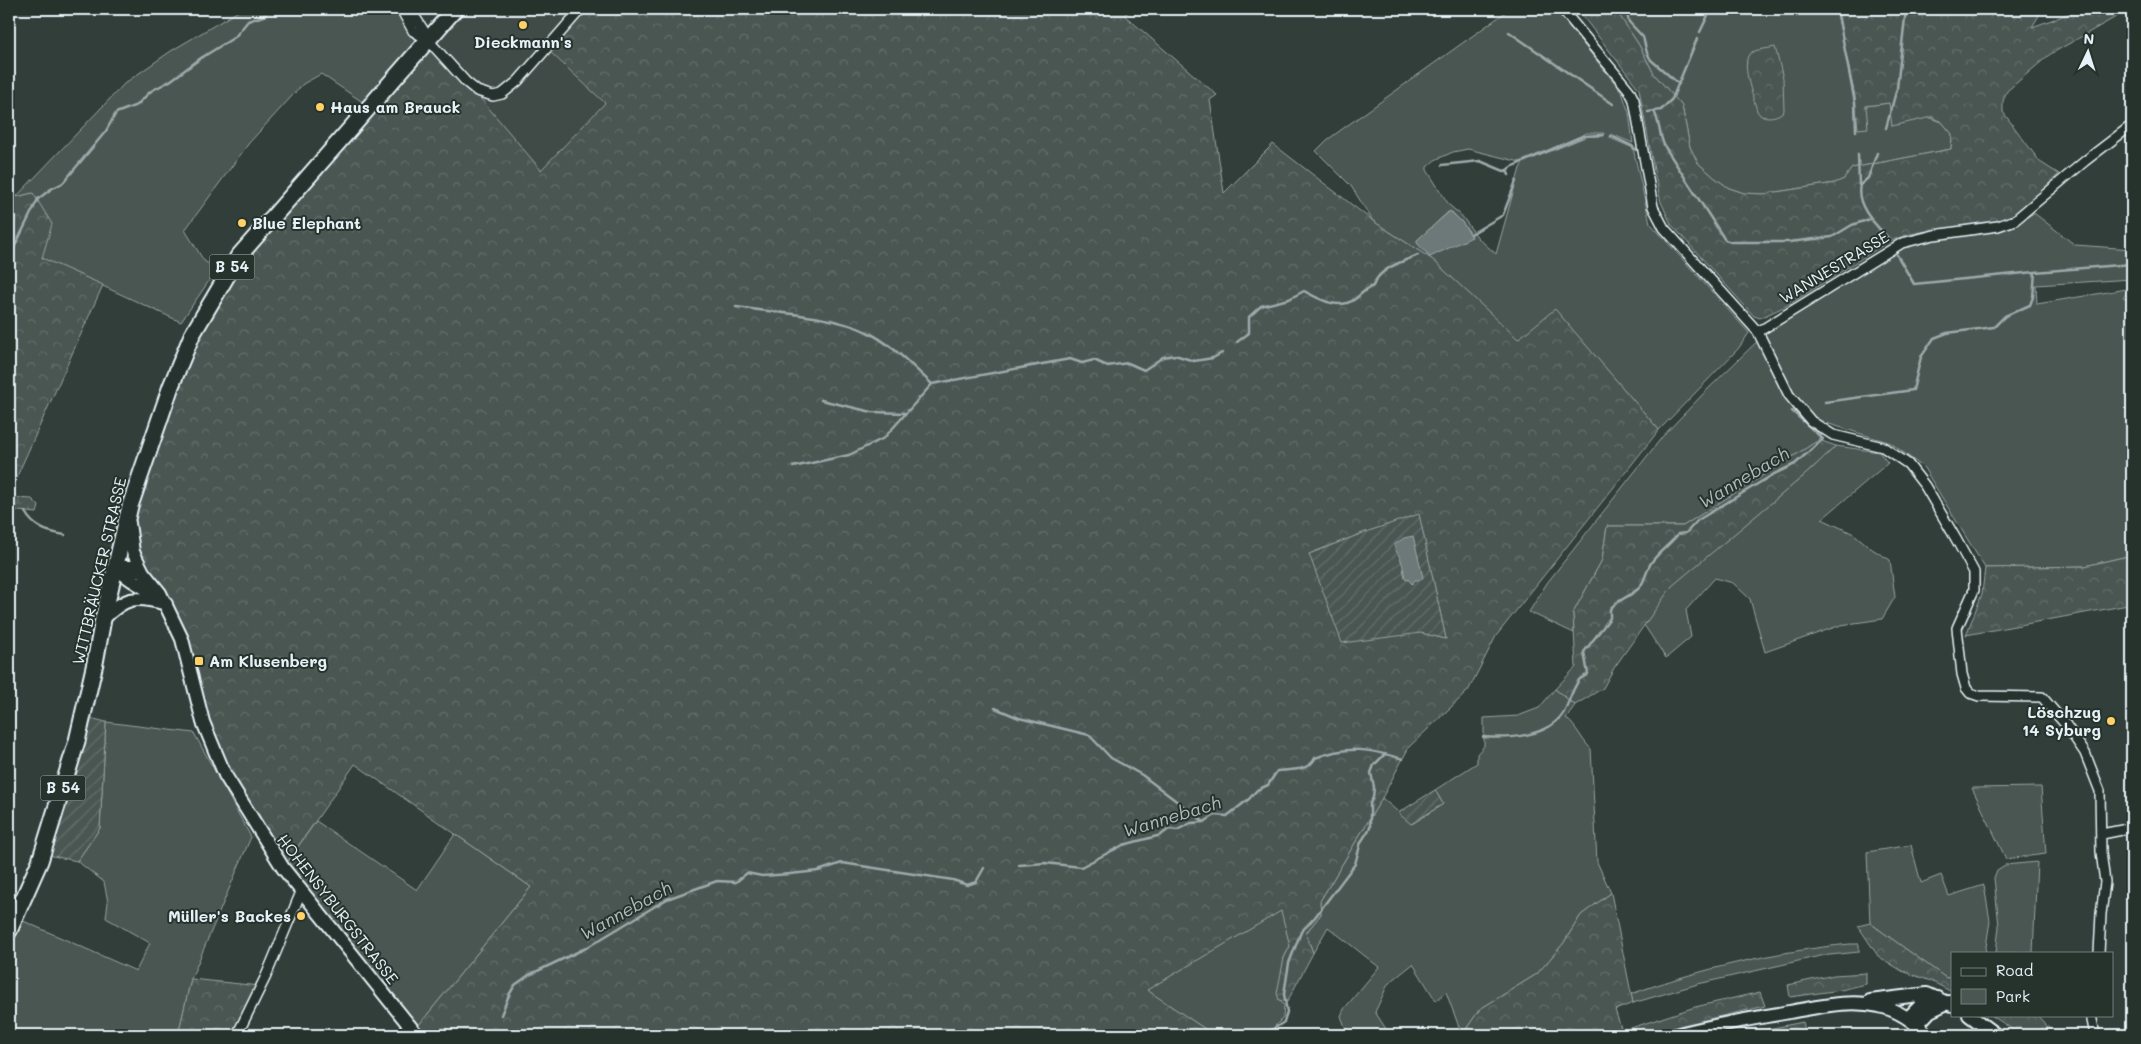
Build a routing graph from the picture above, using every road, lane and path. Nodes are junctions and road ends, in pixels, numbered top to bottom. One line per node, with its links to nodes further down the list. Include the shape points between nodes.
1 (401, 9): 6 (street, via 413,31)
2 (410, 9): 6 (street)
3 (455, 9): 6 (main road, WITTBRÄUCKER STRASSE / B 54)
4 (581, 9): 6 (street, via 518,81 502,94 493,96 477,91 466,82)
5 (1562, 9): 8 (street, via 1631,95 1653,207 1664,228)
6 (428, 40): 9 (main road, WITTBRÄUCKER STRASSE / B 54, via 238,257 192,335)
7 (2132, 125): 8 (street, WANNESTRASSE, via 2015,220 1902,243)
8 (1758, 332): 15 (street, via 1789,395 1811,422 1833,435 1883,447 1908,464 1925,486 1974,572 1974,590 1956,628 1966,688 1979,696 2039,696 2048,702 2088,759 2100,791)
9 (130, 506): 10 (main road, WITTBRÄUCKER STRASSE / B 54); 11 (main road, B 54, via 131,543)
10 (116, 567): 11 (main road, via 130,567); 12 (main road, HOHENSYBURGSTRASSE); 13 (main road, WITTBRÄUCKER STRASSE / B 54)
11 (143, 572): 12 (main road, HOHENSYBURGSTRASSE)
12 (166, 604): 13 (main road, via 149,599 128,599); 16 (main road, HOHENSYBURGSTRASSE, via 182,639 203,722 216,755 262,836)
13 (103, 619): 17 (main road, WITTBRÄUCKER STRASSE / B 54, via 77,741 40,860)
14 (2132, 828): 15 (street)
15 (2102, 834): 18 (street, via 2105,894 2100,914)
16 (301, 892): 24 (street); 25 (main road, HOHENSYBURGSTRASSE)
17 (9, 931)
18 (2099, 952)
19 (1947, 1002): 20 (main road, via 1927,994); 23 (main road, via 1924,1002)
20 (1861, 1003): 23 (main road, via 1881,1006); 26 (main road, via 1832,1004)
21 (1970, 1016): 28 (main road)
22 (2092, 1016): 29 (street)
23 (1912, 1022): 27 (main road)
24 (237, 1035)
25 (417, 1035)
26 (1676, 1035)
27 (1928, 1035)
28 (1996, 1035)
29 (2096, 1035)

